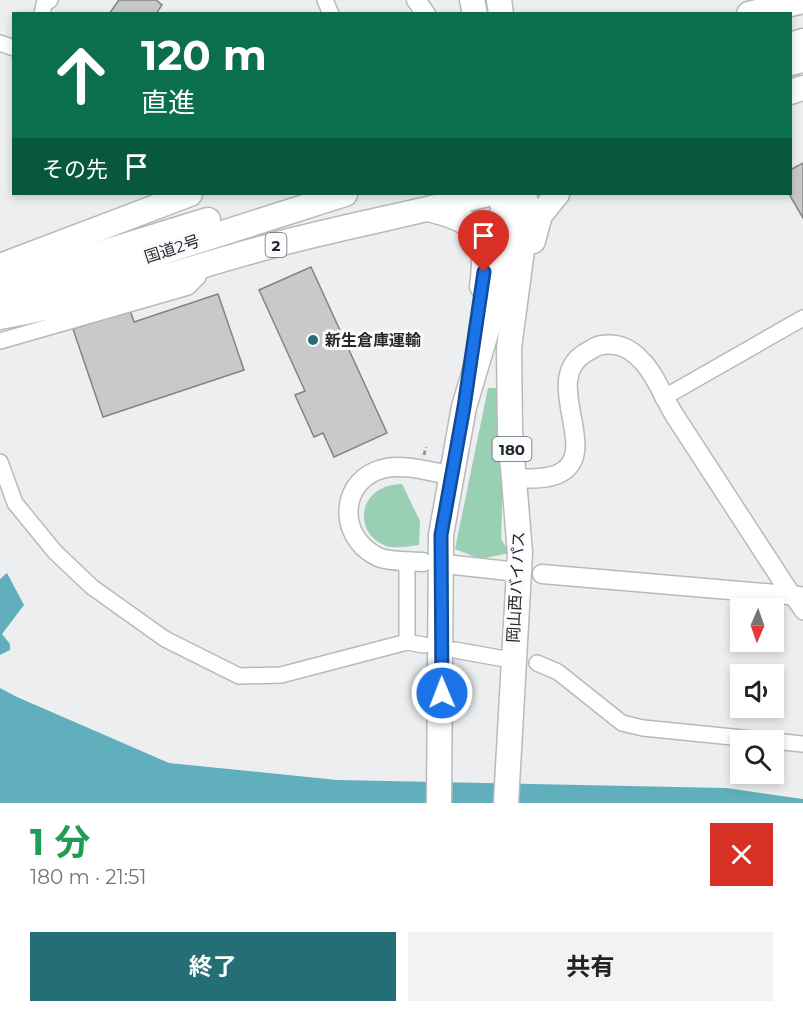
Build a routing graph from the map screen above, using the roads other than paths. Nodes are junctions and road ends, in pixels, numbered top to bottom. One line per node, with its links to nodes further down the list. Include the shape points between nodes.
1 (51, 0): 3 (street, via 44,4)
2 (803, 1): 4 (highway)
3 (42, 12)
4 (757, 12)
5 (188, 195): 15 (highway, 2)
6 (290, 195): 15 (highway, 国道2号 / 2)
7 (484, 195): 12 (highway, 2)
8 (502, 195): 23 (highway, via 492,313)
9 (525, 195): 18 (highway, 岡山西バイパス / 180, via 526,220)
10 (556, 195): 18 (highway, via 540,215 525,289)
11 (336, 196): 15 (highway, 国道2号 / 2)
12 (430, 210): 14 (highway, 2); 23 (highway, via 461,217 476,230 483,248 484,272)
13 (0, 266): 15 (highway, 2)
14 (203, 266): 15 (highway, 2); 21 (street, via 188,287)
15 (66, 273): 16 (highway, 国道2号 / 2); 17 (highway, 国道2号 / 2); 19 (highway, 国道2号 / 2)
16 (0, 281)
17 (0, 304)
18 (511, 313): 26 (highway, 岡山西バイパス / 180, via 508,382)
19 (0, 317)
20 (803, 318): 22 (street)
21 (0, 340)
22 (663, 398): 26 (street, via 644,363 630,350 616,344 598,346 580,356 570,371 567,394 576,444 573,458 558,474); 31 (street)
23 (464, 407): 25 (highway)
24 (0, 462): 33 (street, via 15,503 55,552 92,587 165,639 239,676 281,675)
25 (450, 475): 27 (street, via 385,468 368,476 354,490 348,510 350,531 362,547 380,558); 39 (highway, via 440,554)
26 (515, 479): 40 (highway, 岡山西バイパス / 180, via 520,553)
27 (415, 561): 33 (street)
28 (454, 565): 29 (street)
29 (509, 571)
30 (542, 574): 31 (street)
31 (797, 596): 32 (street)
32 (803, 612)
33 (407, 642): 34 (street)
34 (424, 645)
35 (455, 650): 36 (street)
36 (505, 659)
37 (537, 663): 38 (street, via 558,672 622,723)
38 (803, 744)
39 (439, 803)
40 (506, 803)

